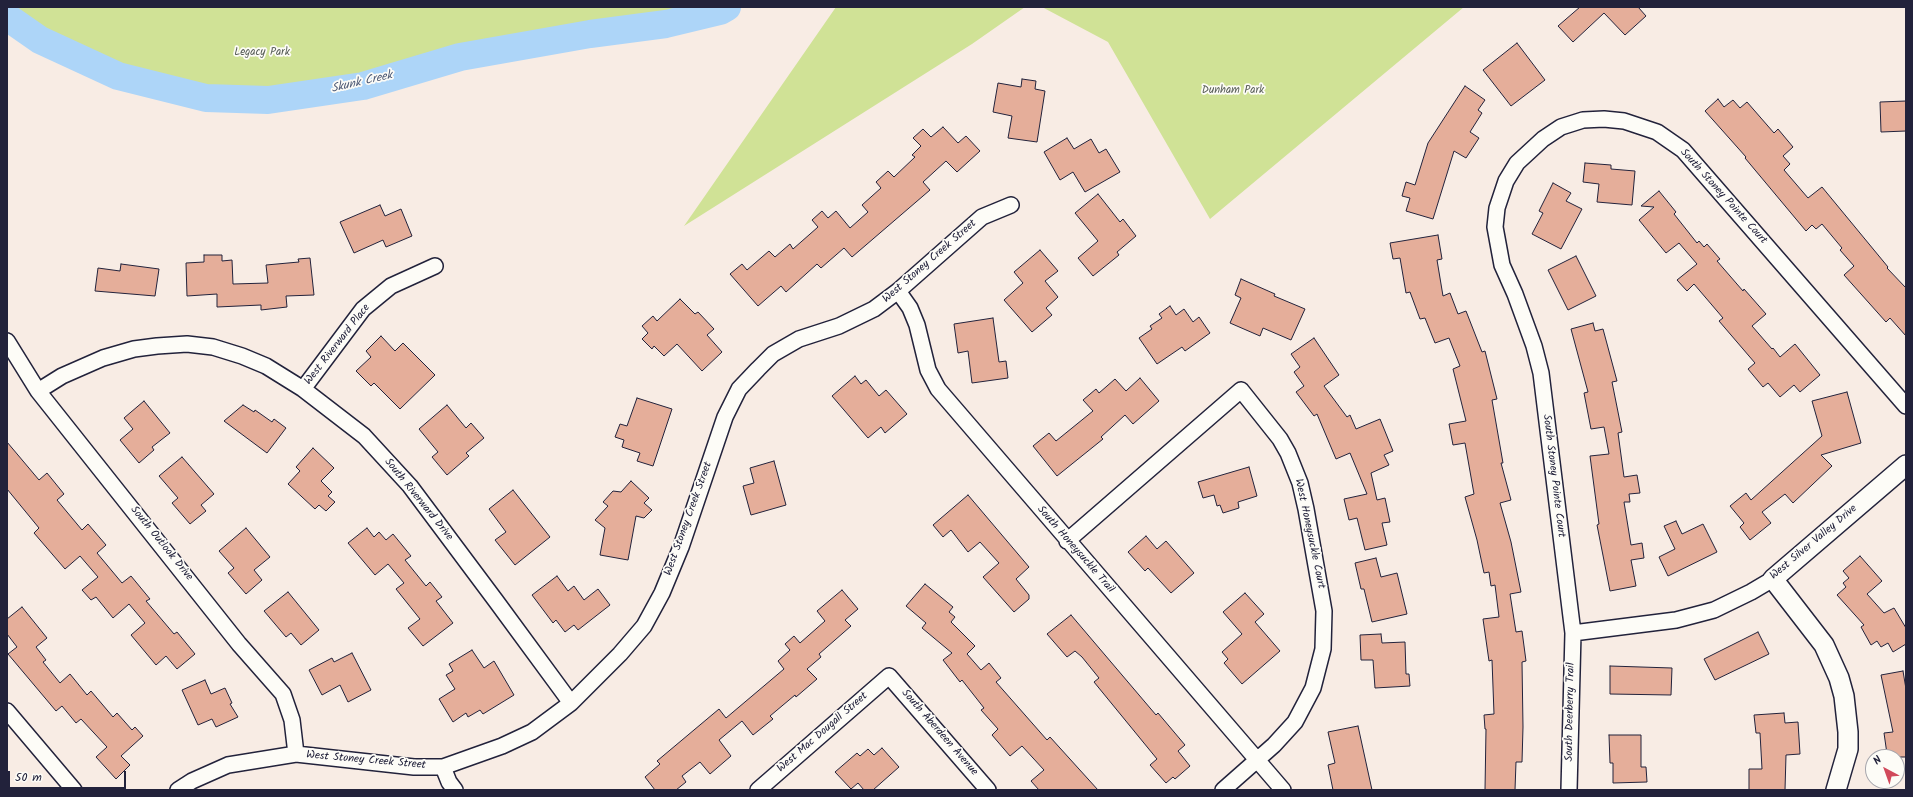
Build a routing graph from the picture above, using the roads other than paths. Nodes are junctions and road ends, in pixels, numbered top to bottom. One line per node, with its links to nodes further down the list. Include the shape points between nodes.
1 (1010, 205): 3 (street, West Stoney Creek Street, via 982,217)
2 (435, 266): 5 (street, West Riverward Place, via 391,286 363,309)
3 (898, 291): 9 (street, South Honeysuckle Trail, via 910,308 917,325 928,370 938,389); 13 (street, West Stoney Creek Street, via 874,309 839,326 799,339 773,354 739,389 724,417 681,547 662,593 644,626)
4 (7, 341): 6 (street, South Outlook Drive)
5 (303, 389): 6 (street, South Riverward Drive, via 266,366 242,356 213,347 187,344 134,349 103,358 62,376); 13 (street, South Riverward Drive, via 364,436 410,486)
6 (38, 391): 15 (street, South Outlook Drive, via 239,644 282,694 292,720)
7 (1906, 406): 11 (street, South Stoney Pointe Court, via 1683,150 1657,132 1624,120 1583,120 1561,127 1543,138 1511,172 1497,208 1495,227 1502,265 1534,346 1541,373)
8 (1906, 465): 10 (street, West Silver Valley Drive)
9 (1067, 541): 16 (street, South Honeysuckle Trail); 16 (street, West Honeysuckle Court, via 1241,390 1280,439 1300,483 1324,611 1323,649 1308,700 1288,731)
10 (1773, 579): 11 (street, West Silver Valley Drive, via 1714,610 1676,620); 26 (street, via 1819,638 1839,678 1844,696 1848,749)
11 (1573, 633): 25 (street, South Deerberry Trail)
12 (889, 676): 21 (street, West Mac Dougall Street); 22 (street, South Aberdeen Avenue)
13 (571, 703): 17 (street, West Stoney Creek Street, via 532,732 502,746)
14 (7, 712): 18 (street)
15 (296, 754): 17 (street, West Stoney Creek Street, via 392,765); 19 (street, West Stoney Creek Street, via 228,765)
16 (1257, 760): 23 (street); 24 (street, South Honeysuckle Trail)
17 (443, 766): 20 (street)
18 (74, 790)
19 (178, 790)
20 (455, 790)
21 (758, 790)
22 (988, 790)
23 (1223, 790)
24 (1283, 790)
25 (1569, 790)
26 (1836, 790)

